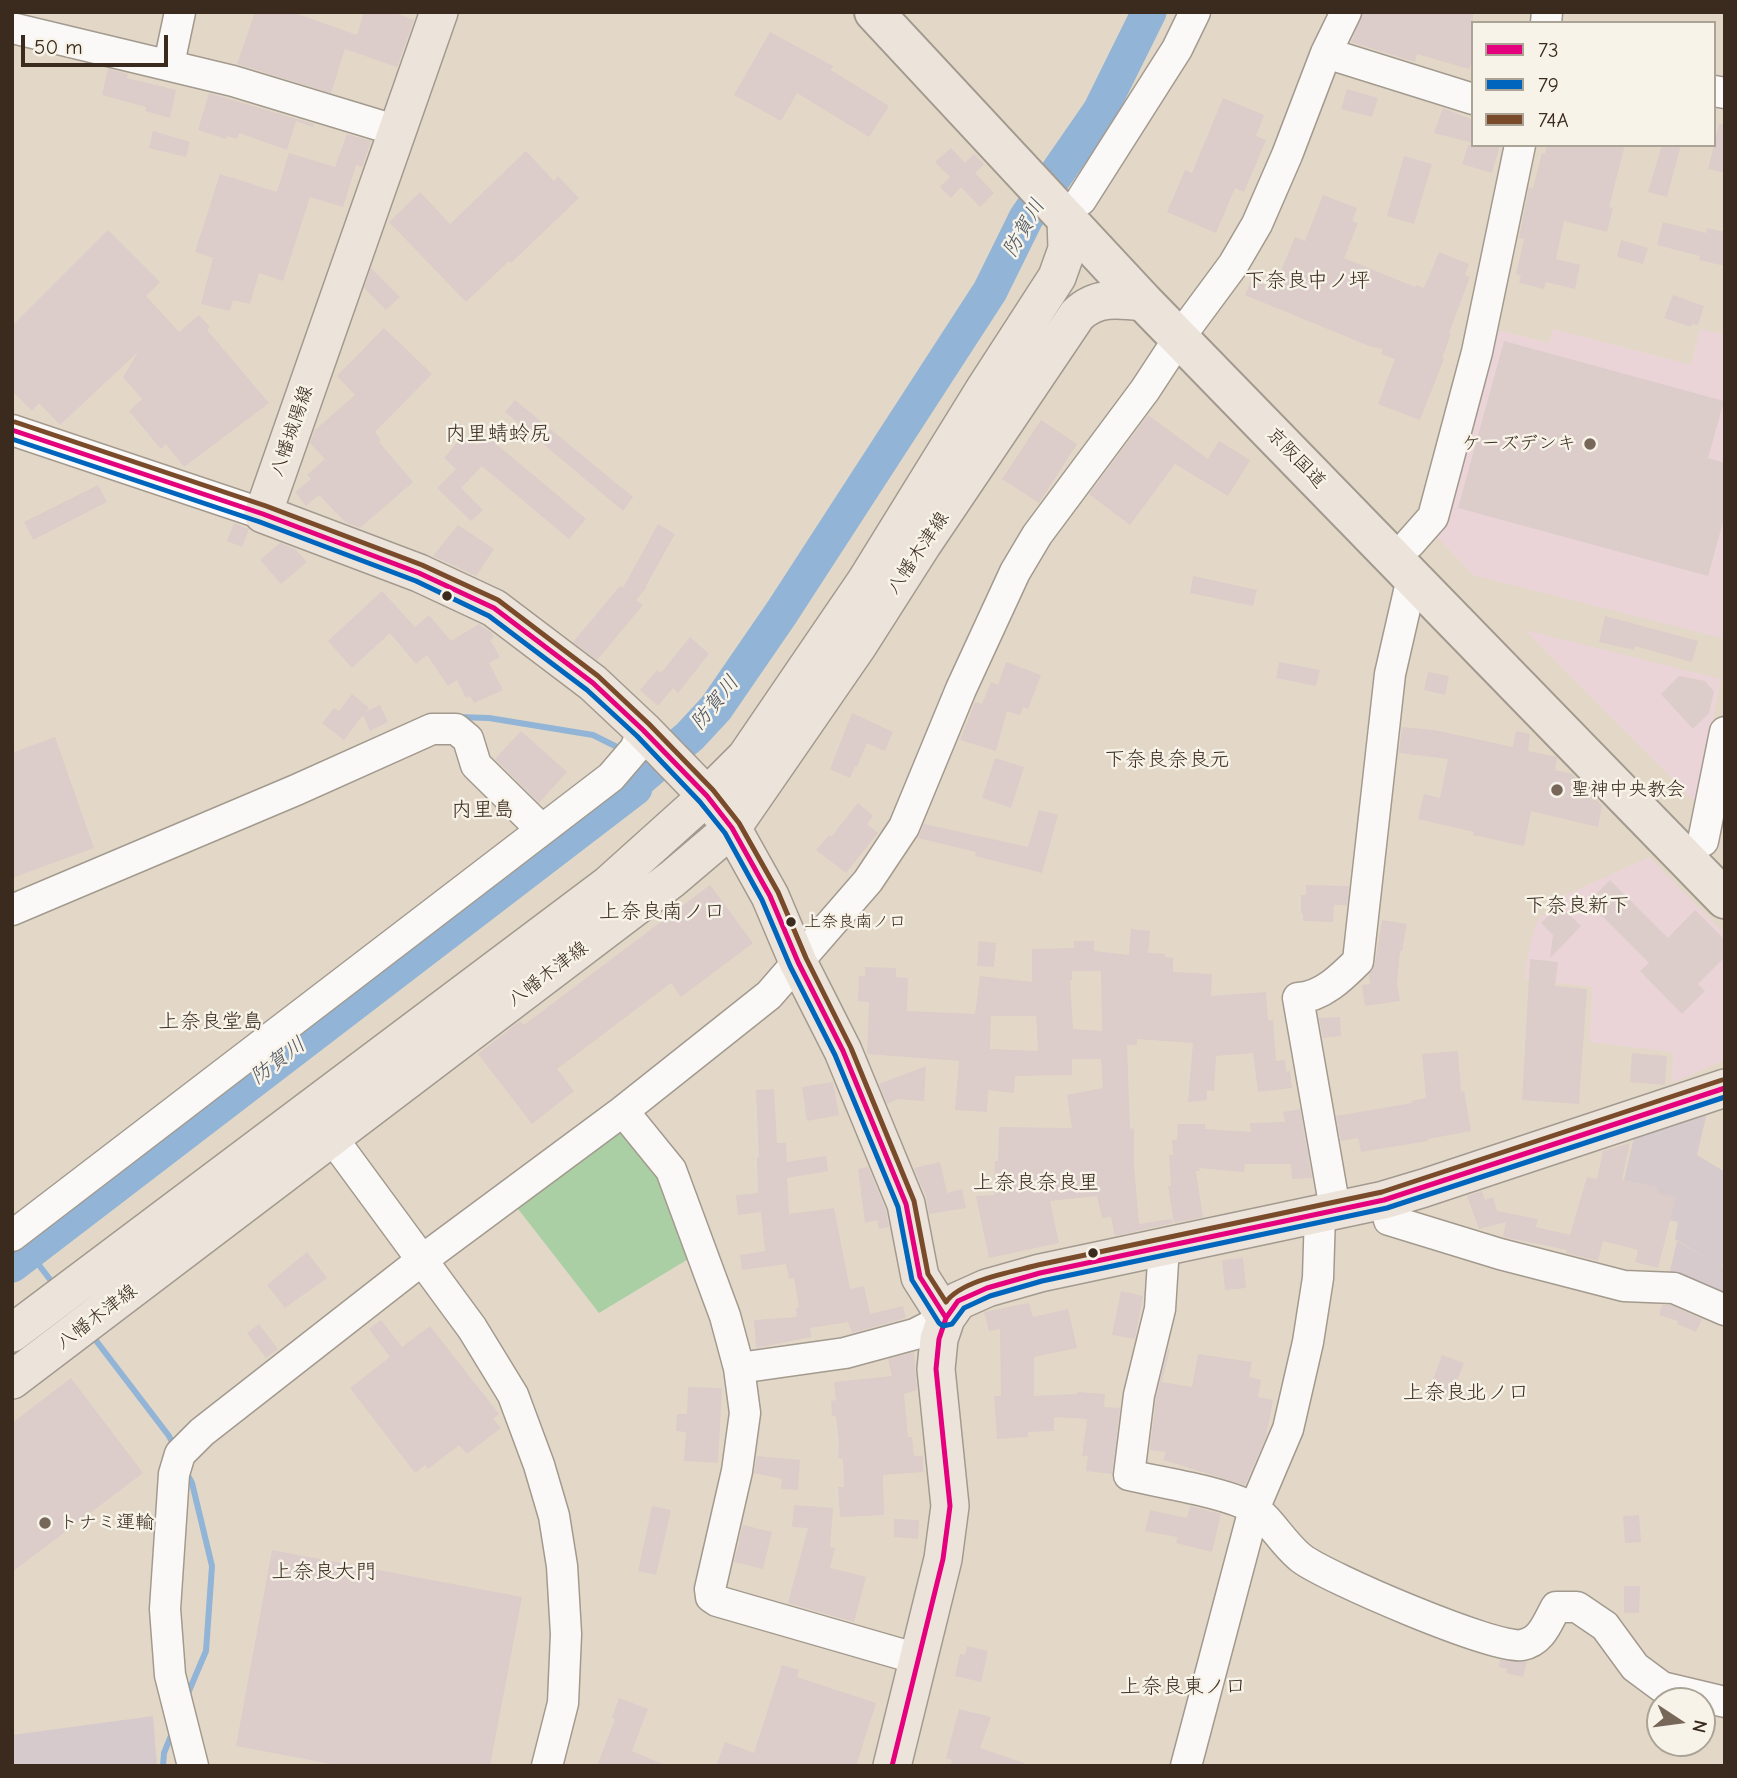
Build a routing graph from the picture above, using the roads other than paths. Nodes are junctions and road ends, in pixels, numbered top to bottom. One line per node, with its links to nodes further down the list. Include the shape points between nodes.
1 (180, 12): 9 (street)
2 (439, 12): 11 (main road, 八幡城陽線)
3 (874, 12): 13 (highway, 京阪国道)
4 (906, 12): 13 (highway, 京阪国道)
5 (1195, 12): 14 (street, via 1177,49)
6 (1346, 12): 8 (street)
7 (12, 28): 9 (street)
8 (1326, 53): 10 (street); 16 (street, via 1257,224)
9 (169, 64): 11 (street)
10 (1471, 98)
11 (398, 131): 18 (main road, 八幡城陽線)
12 (1520, 147): 19 (street, via 1477,352 1433,517)
13 (1035, 171): 14 (highway, 京阪国道)
14 (1071, 206): 15 (highway, 京阪国道); 16 (highway, 京阪国道); 22 (main road, 八幡木津線, via 1067,249 1058,277 866,581 746,757)
15 (1143, 302): 16 (highway, 京阪国道); 23 (main road, 八幡木津線, via 1106,299 1077,315)
16 (1186, 328): 19 (highway, 京阪国道); 28 (street, via 1015,572 904,827 868,881)
17 (12, 430): 18 (street)
18 (263, 514): 20 (main road, via 419,573 494,608 593,683)
19 (1411, 560): 25 (highway, 京阪国道); 26 (highway, 京阪国道); 34 (street, via 1390,674 1358,961 1337,982 1298,998)
20 (643, 730): 22 (main road); 24 (street, via 635,749 611,777)
21 (1725, 732): 25 (street)
22 (697, 786): 23 (main road); 29 (main road, 八幡木津線, via 608,885)
23 (732, 828): 28 (main road, via 770,896); 32 (main road, 八幡木津線)
24 (542, 831): 27 (street, via 476,765 468,739 456,729 432,729); 35 (street)
25 (1714, 852)
26 (1725, 899)
27 (12, 910)
28 (798, 962): 31 (street, via 769,995); 39 (main road, via 842,1051 906,1205 920,1277)
29 (356, 1074): 32 (street, via 333,1108); 40 (main road, 八幡木津線)
30 (1725, 1088): 33 (main road)
31 (623, 1111): 37 (street); 41 (street, via 671,1170 725,1315)
32 (333, 1139): 37 (street); 42 (main road, 八幡木津線)
33 (1384, 1200): 34 (main road); 38 (street, via 1389,1220 1624,1286 1674,1288)
34 (1327, 1211): 36 (main road); 43 (street, via 1308,1342 1288,1429)
35 (12, 1236)
36 (1164, 1247): 39 (main road, via 987,1288 958,1301); 43 (street, via 1160,1309 1139,1395 1129,1475)
37 (422, 1260): 46 (street, via 180,1454 174,1474 165,1609 170,1675); 47 (street, via 513,1395 554,1516 566,1634 563,1703)
38 (1725, 1310)
39 (946, 1318): 41 (street, via 915,1334 845,1353); 44 (main road, via 936,1369 950,1506 943,1559)
40 (12, 1333)
41 (739, 1368): 44 (street, via 745,1413 711,1597)
42 (12, 1380)
43 (1254, 1509): 45 (street, via 1302,1559 1370,1594 1495,1643 1521,1646 1539,1638 1556,1607 1577,1607 1605,1626 1635,1667 1662,1687); 49 (street)
44 (918, 1659): 48 (main road)
45 (1725, 1702)
46 (193, 1766)
47 (547, 1766)
48 (892, 1766)
49 (1186, 1766)

